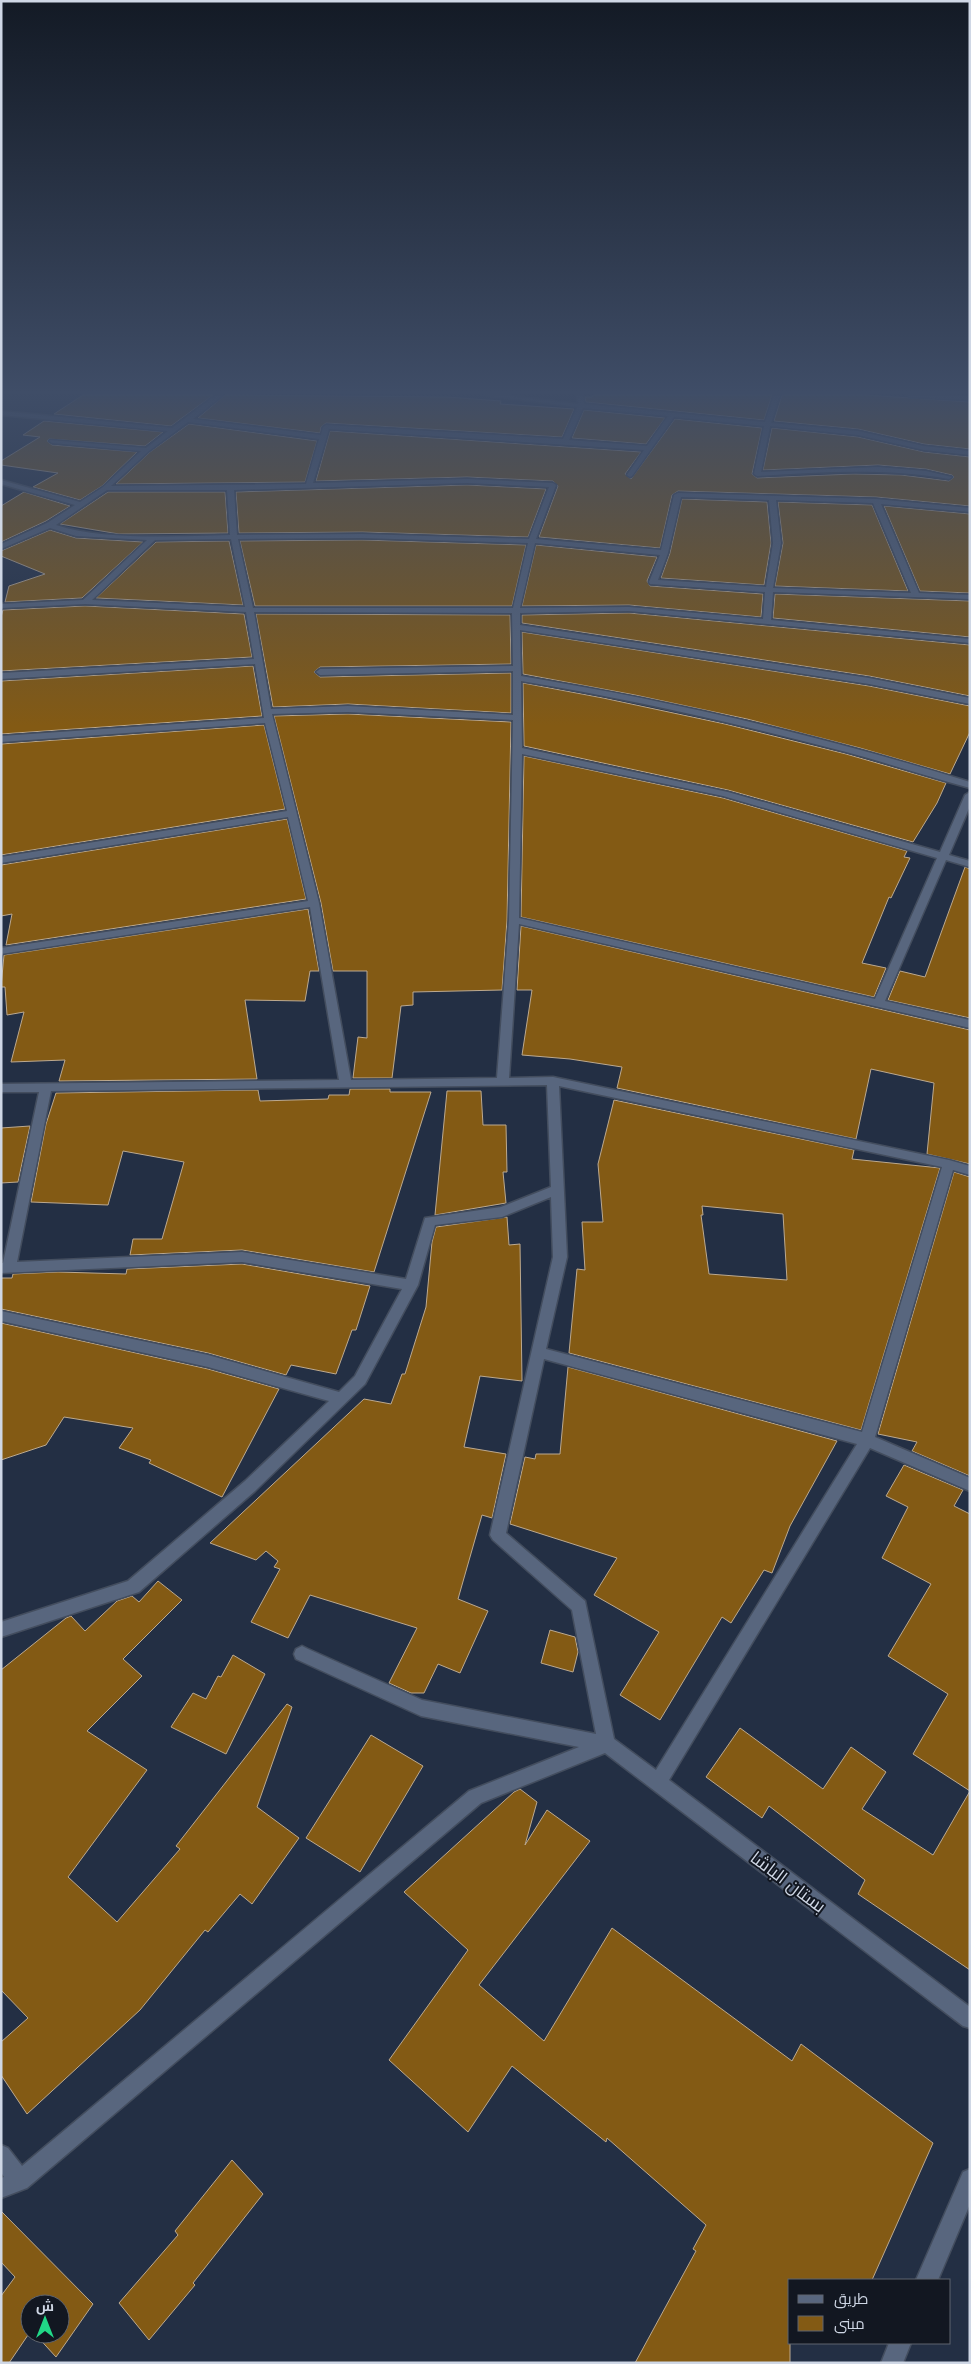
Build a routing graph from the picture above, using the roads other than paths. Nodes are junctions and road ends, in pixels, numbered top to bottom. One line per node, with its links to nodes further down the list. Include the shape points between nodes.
1 (78, 505): 9 (street)
2 (231, 505): 11 (street)
3 (545, 505): 12 (street)
4 (676, 505): 14 (street)
5 (773, 505): 15 (street, via 777,543)
6 (878, 505): 16 (street)
7 (921, 505): 8 (street)
8 (970, 510)
9 (50, 525): 10 (street, via 76,534); 13 (street)
10 (152, 538): 11 (street); 18 (street)
11 (234, 538): 12 (street, via 362,536); 20 (street)
12 (532, 541): 14 (street); 21 (street)
13 (1, 547)
14 (664, 553): 15 (street, via 653,582)
15 (769, 590): 16 (street); 22 (street)
16 (916, 595): 17 (street)
17 (970, 597)
18 (85, 602): 19 (street); 20 (street)
19 (1, 606)
20 (250, 610): 21 (street); 25 (street)
21 (516, 610): 22 (street, via 629,609); 23 (street)
22 (767, 620): 24 (street)
23 (516, 627): 27 (street); 29 (street, via 869,681)
24 (970, 640)
25 (258, 661): 28 (street); 30 (street)
26 (320, 672): 27 (street)
27 (517, 673): 31 (street); 34 (street, via 794,736 896,761)
28 (1, 676)
29 (970, 701)
30 (268, 716): 31 (street, via 348,709); 32 (street); 36 (street)
31 (517, 718): 33 (street)
32 (1, 739)
33 (518, 750): 37 (street, via 725,794); 41 (street)
34 (970, 784)
35 (970, 795): 37 (street)
36 (292, 813): 38 (street); 40 (street)
37 (944, 857): 39 (street); 43 (street)
38 (1, 860)
39 (970, 864)
40 (314, 903): 42 (street); 47 (street)
41 (514, 920): 43 (street); 46 (street)
42 (1, 951)
43 (879, 1002): 44 (street)
44 (970, 1024)
45 (553, 1081): 46 (street); 50 (street); 52 (street)
46 (503, 1082): 47 (street)
47 (346, 1084): 49 (street)
48 (1, 1088): 49 (street)
49 (46, 1088): 53 (street)
50 (949, 1164): 51 (street); 58 (street)
51 (970, 1171)
52 (557, 1190): 54 (street, via 502,1212 430,1221); 56 (street, via 560,1257)
53 (5, 1268): 54 (street, via 242,1257)
54 (411, 1285): 57 (street, via 360,1380)
55 (1, 1316): 57 (street, via 208,1361)
56 (538, 1352): 58 (street); 62 (street, via 498,1535 579,1606)
57 (340, 1398): 60 (street, via 250,1486 133,1587)
58 (867, 1440): 59 (street); 63 (street)
59 (970, 1485)
60 (1, 1630)
61 (302, 1654): 62 (street, via 421,1708)
62 (607, 1744): 63 (street, بستان الباشا); 67 (street, via 475,1797)
63 (658, 1783): 64 (street, بستان الباشا)
64 (970, 2019)
65 (1, 2154): 67 (street)
66 (970, 2179): 68 (street)
67 (10, 2184)
68 (927, 2279)
69 (900, 2344): 70 (street)
70 (892, 2363)

